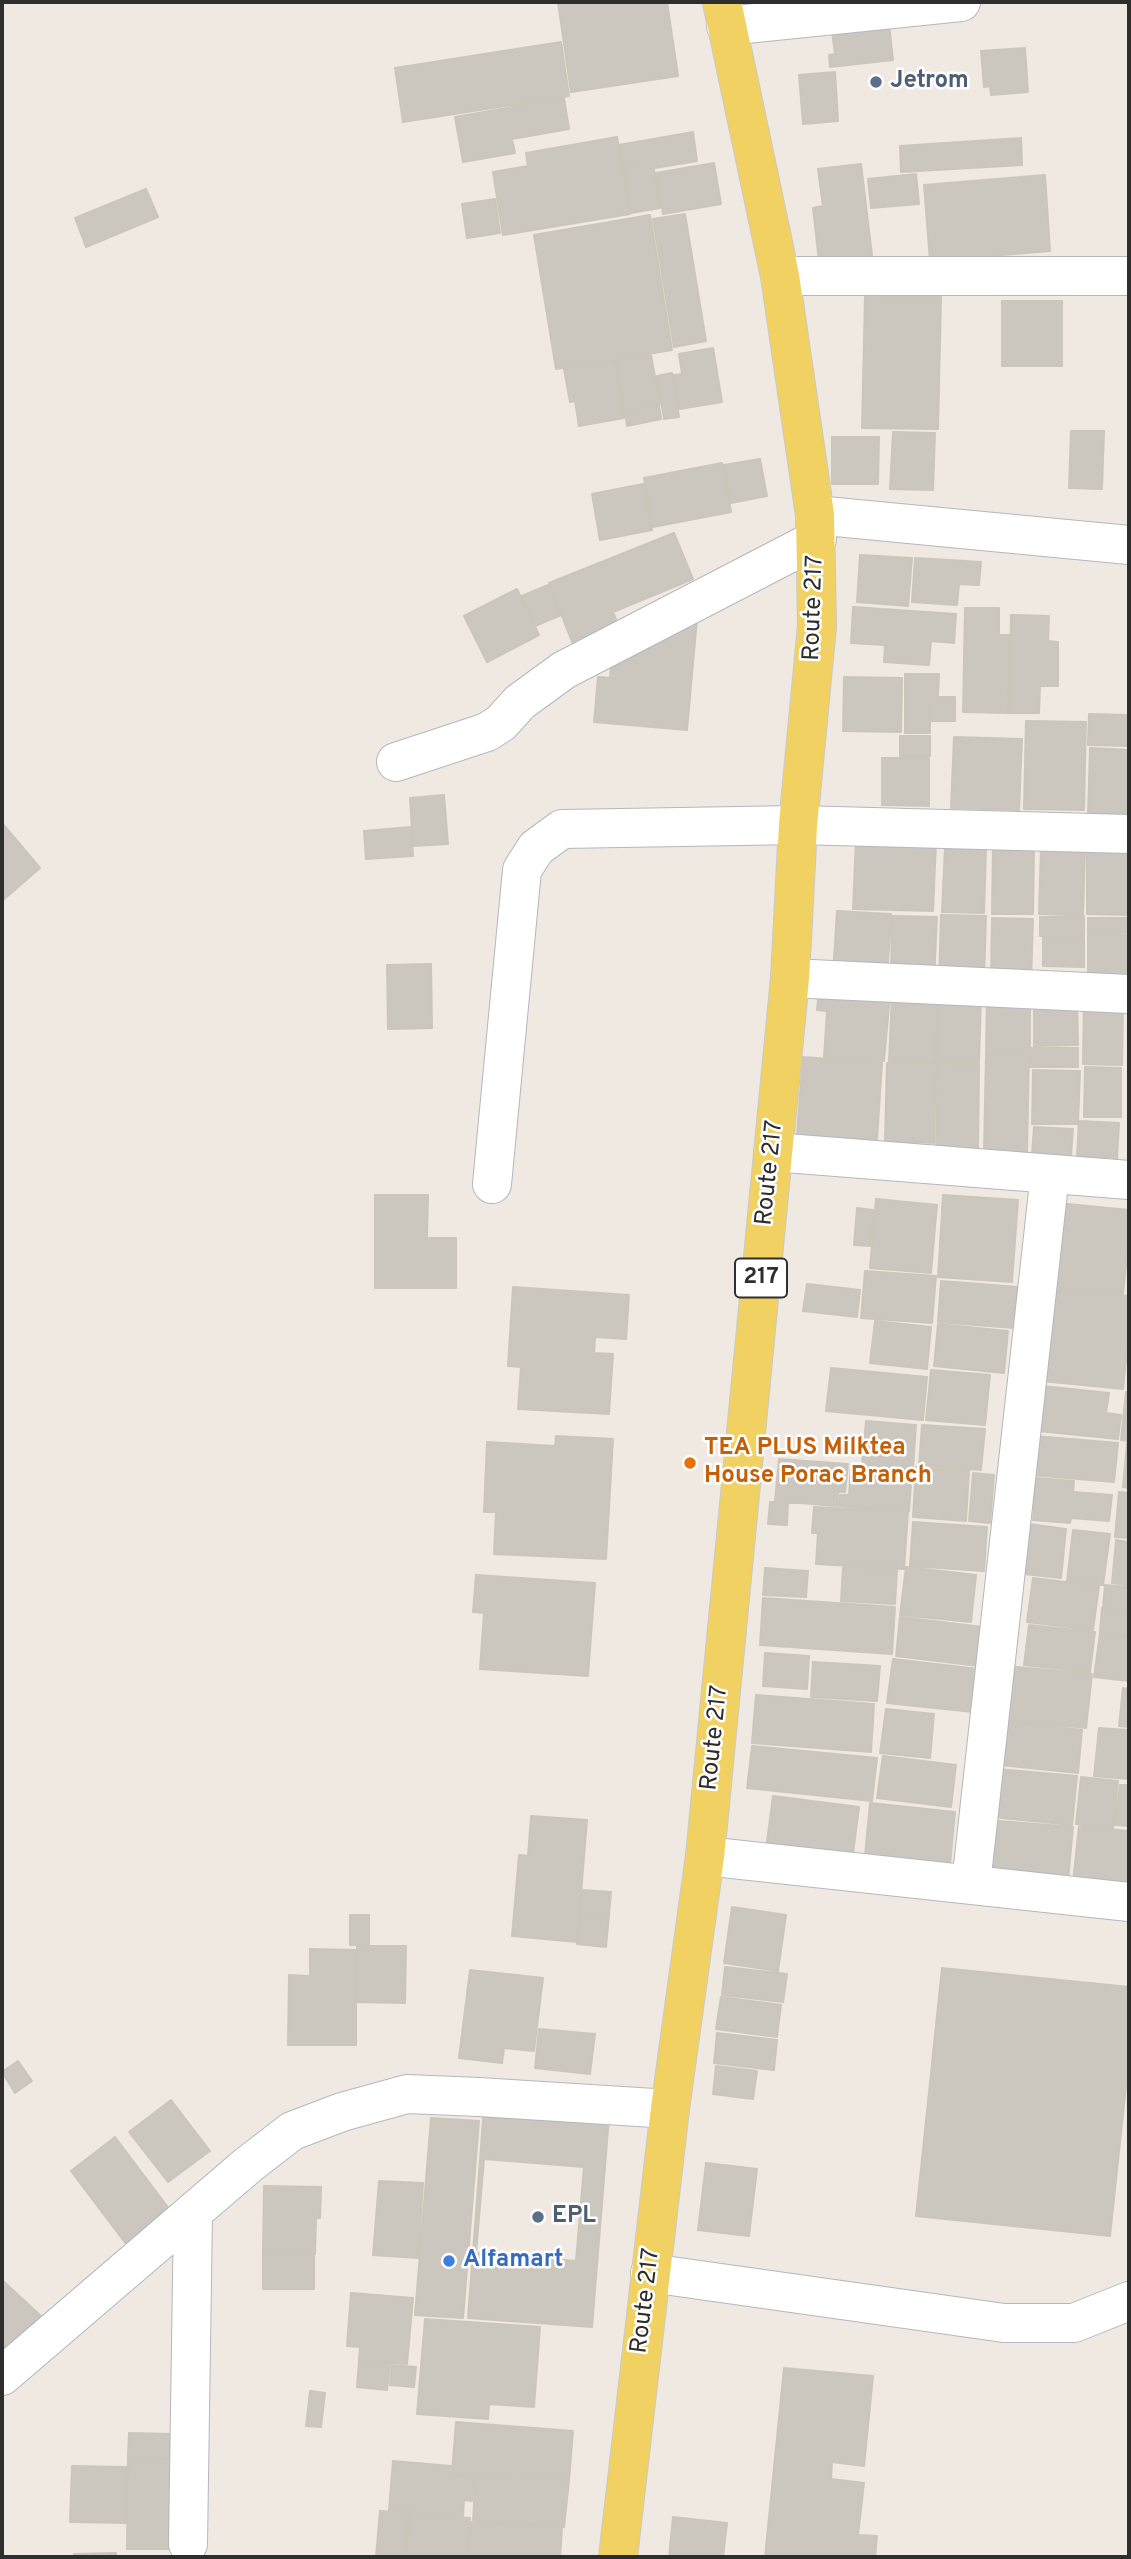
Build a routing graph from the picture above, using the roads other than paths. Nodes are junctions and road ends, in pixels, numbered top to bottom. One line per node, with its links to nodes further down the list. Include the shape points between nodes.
1 (961, 2): 2 (street)
2 (724, 14): 3 (main road, Route 217 / 217)
3 (780, 276): 4 (street); 5 (main road, Route 217 / 217)
4 (1129, 276)
5 (816, 527): 6 (street); 7 (street, via 565,670 487,732); 8 (main road, Route 217 / 217, via 817,626)
6 (1129, 545)
7 (396, 762)
8 (798, 825): 9 (street); 10 (main road, Route 217 / 217); 15 (street, via 562,829 536,848 522,870)
9 (1129, 834)
10 (790, 978): 11 (street); 12 (main road, Route 217 / 217)
11 (1129, 994)
12 (773, 1152): 13 (street); 16 (main road, Route 217 / 217)
13 (1050, 1174): 14 (street); 17 (street)
14 (1129, 1180)
15 (492, 1184)
16 (705, 1856): 17 (street); 19 (main road, Route 217 / 217)
17 (971, 1884): 18 (street)
18 (1129, 1902)
19 (670, 2109): 20 (street, via 407,2094 292,2131); 21 (main road, Route 217 / 217)
20 (193, 2211): 23 (street); 24 (street)
21 (650, 2273): 22 (street, via 1004,2323 1074,2323); 25 (main road, Route 217 / 217)
22 (1129, 2301)
23 (2, 2376)
24 (188, 2544)
25 (618, 2557)

